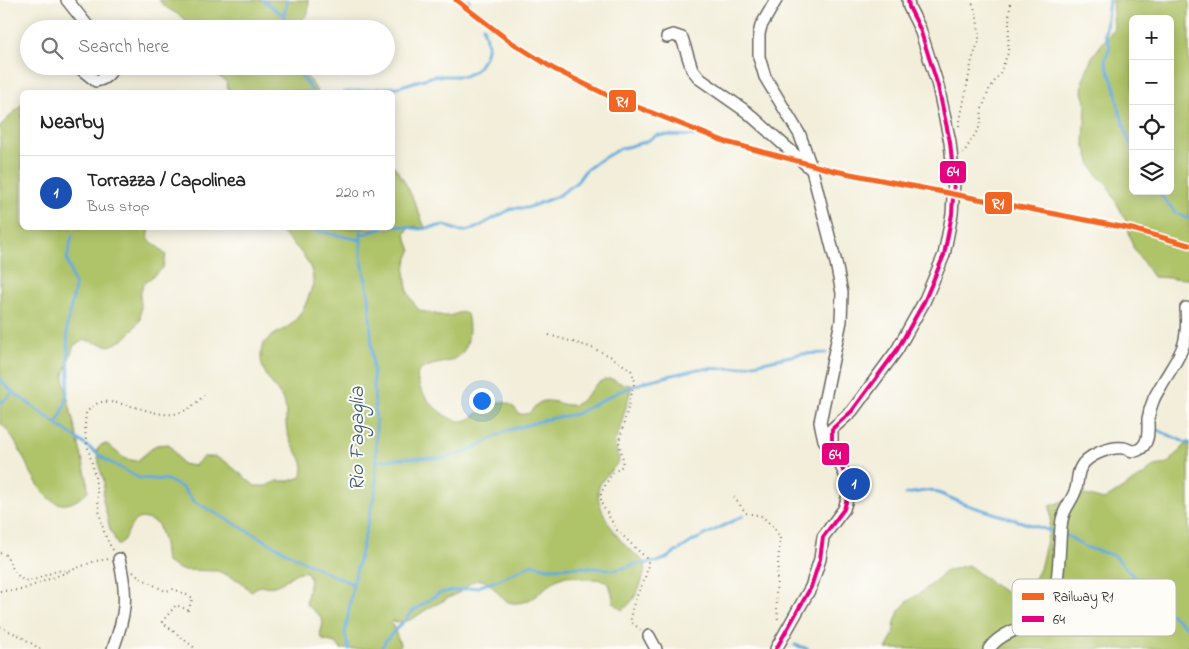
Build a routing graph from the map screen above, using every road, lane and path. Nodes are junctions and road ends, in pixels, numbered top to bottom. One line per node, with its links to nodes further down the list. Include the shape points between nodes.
1 (67, 0): 6 (street)
2 (776, 0): 12 (street, via 758,34 759,58 765,77 800,135)
3 (908, 0): 16 (street, via 938,86 950,142 954,181 952,214 944,254 924,302 897,350 852,410 832,429)
4 (971, 0): 10 (path, via 976,12 979,41)
5 (1010, 0): 11 (path, via 1008,53 982,108 980,126)
6 (83, 20)
7 (667, 38): 12 (street, via 673,35 682,38 692,69 700,79 747,112)
8 (88, 75): 9 (street, via 96,81)
9 (109, 75)
10 (958, 129)
11 (962, 155)
12 (812, 170): 16 (street, via 842,293 841,321 820,422 824,440)
13 (1186, 308): 22 (street, via 1187,340 1153,399 1146,441 1139,449 1131,451 1124,448 1092,454 1080,468 1077,487 1063,513)
14 (550, 335): 26 (path, via 610,356 631,370 635,381 619,442 622,466 611,475 601,493 601,503 616,530 648,560 649,570 630,613 631,622)
15 (204, 395): 19 (path, via 181,414 152,412 111,402 100,402 86,413 84,427 100,521 107,542)
16 (835, 454): 27 (street, via 847,479 849,492 844,509 824,537 811,587)
17 (734, 497): 27 (path, via 746,513 762,516 780,538 777,621)
18 (0, 553): 20 (path, via 6,556 15,573 24,581 56,571)
19 (119, 559): 20 (path, via 95,561); 29 (street, via 125,609)
20 (72, 570): 23 (path, via 21,590)
21 (134, 572): 30 (path, via 164,590 174,589 193,598 188,610 176,605 162,622)
22 (1056, 579)
23 (0, 591)
24 (0, 627): 28 (path)
25 (1012, 632): 33 (street, via 994,642)
26 (649, 636): 31 (street)
27 (784, 639): 32 (street)
28 (40, 649)
29 (113, 649)
30 (196, 649)
31 (656, 649)
32 (776, 649)
33 (989, 649)

